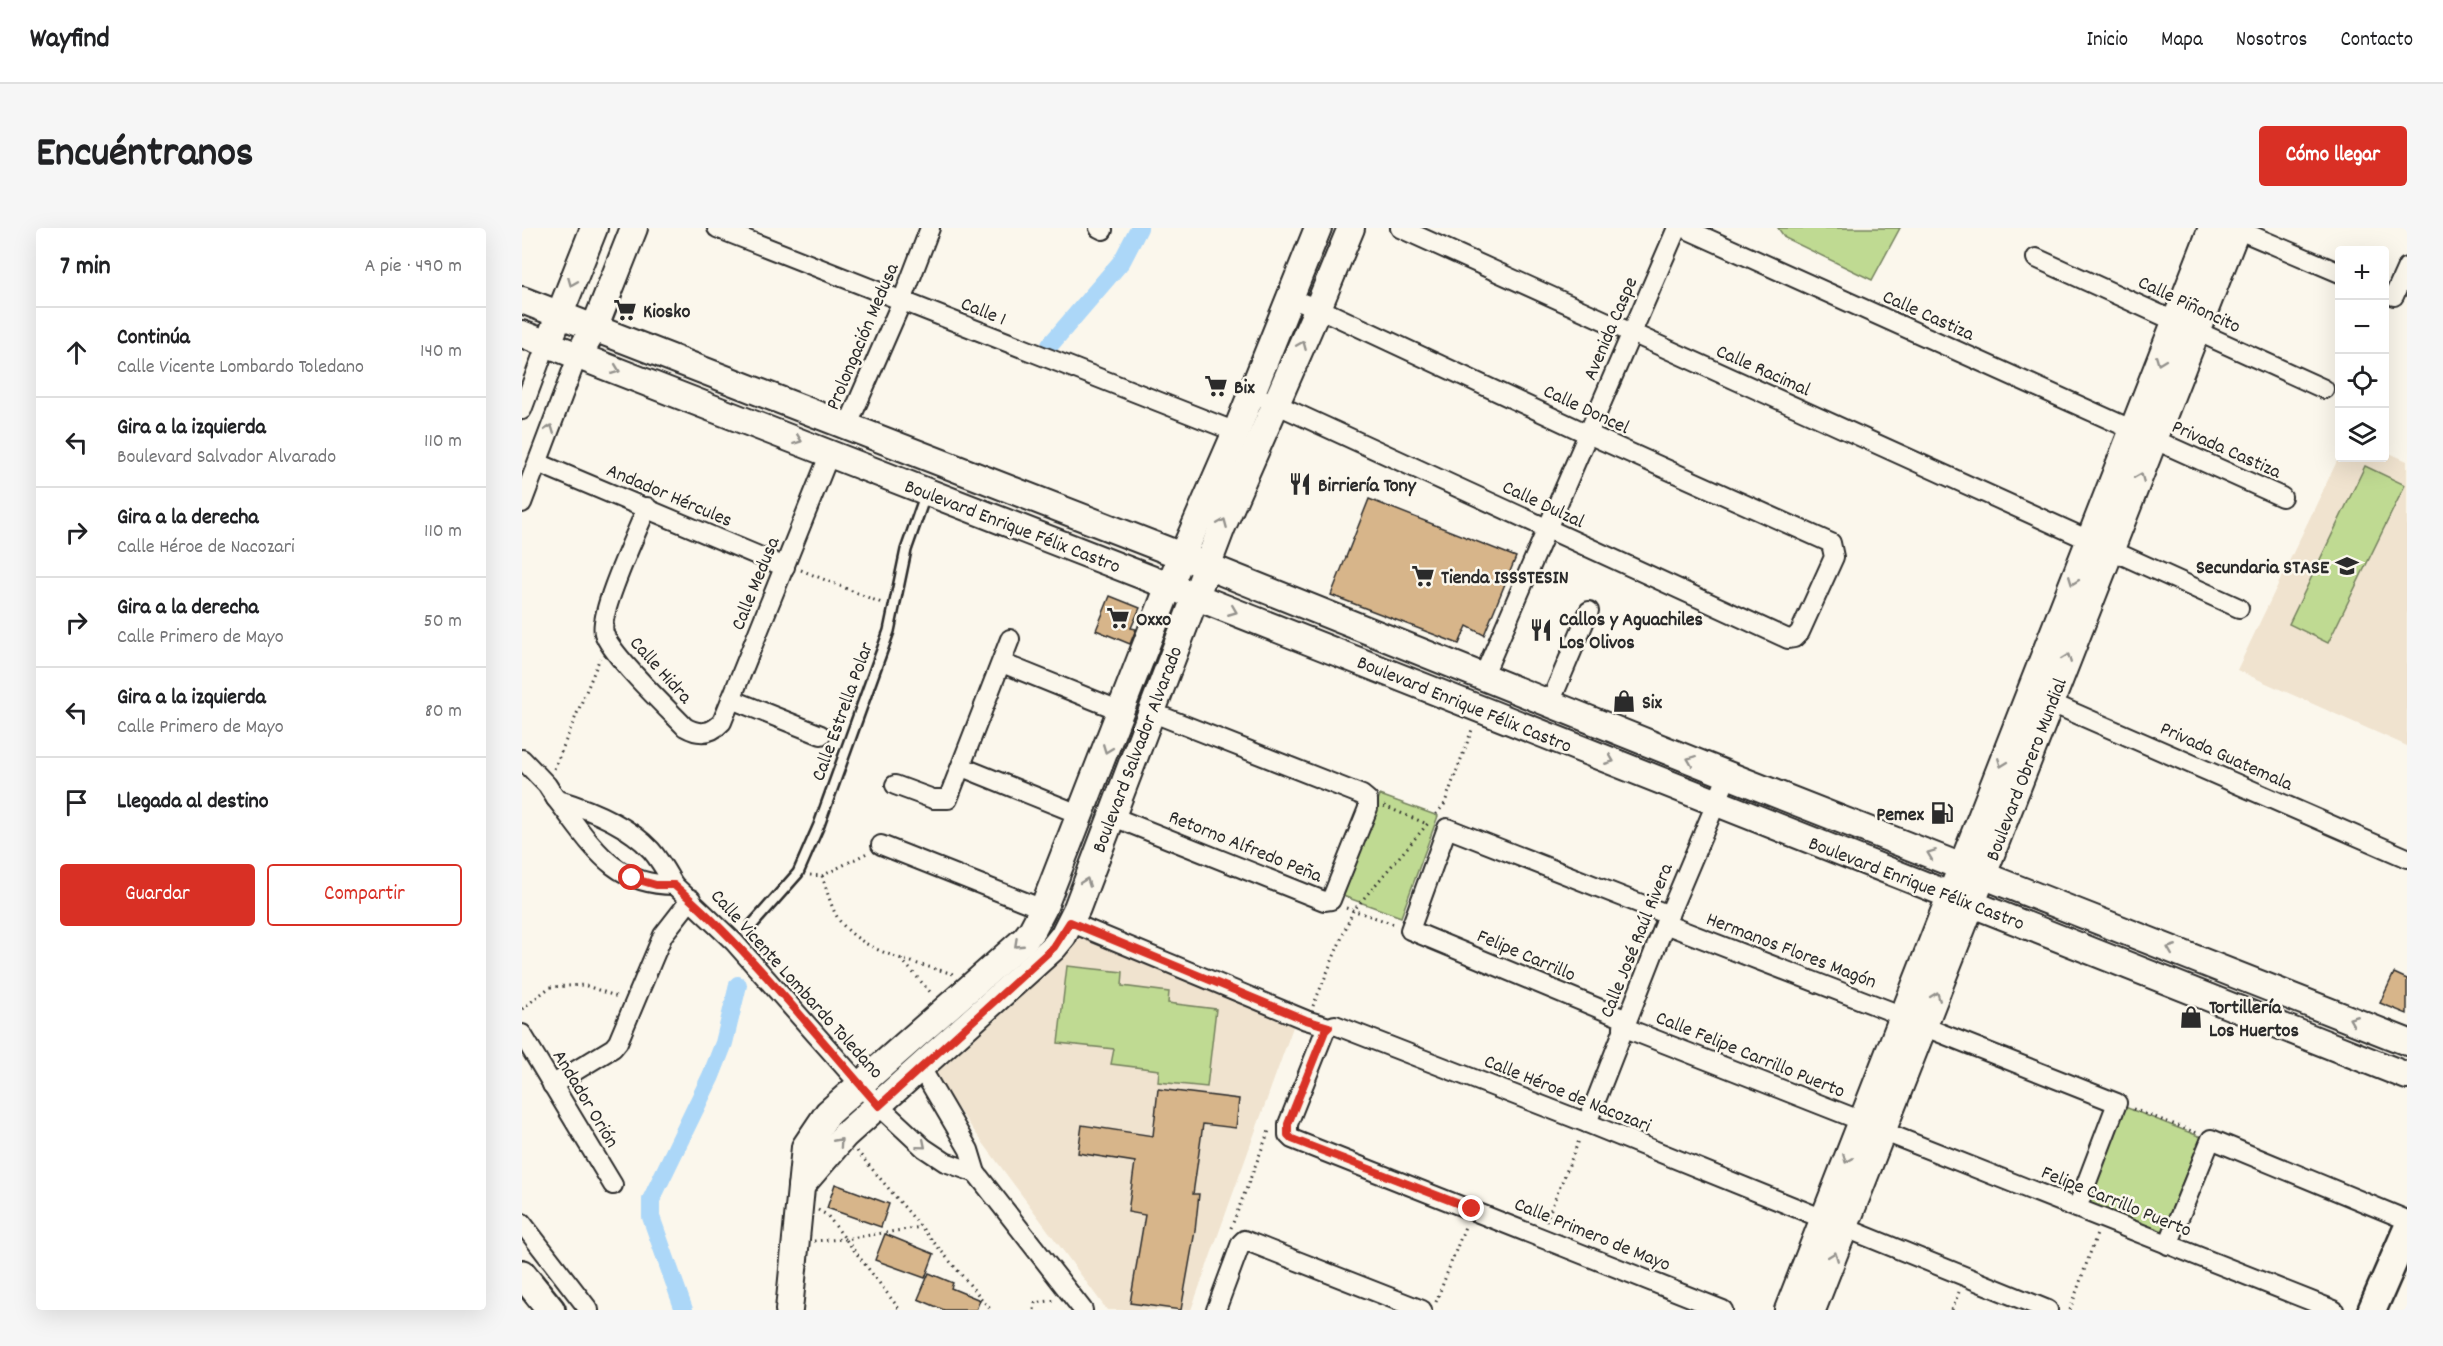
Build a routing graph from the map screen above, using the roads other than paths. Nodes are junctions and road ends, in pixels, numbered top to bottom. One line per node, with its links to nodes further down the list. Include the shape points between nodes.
1 (594, 228): 19 (street, one-way to 19)
2 (634, 228): 21 (street)
3 (717, 228): 17 (street, Calle 1)
4 (930, 228): 17 (street, Prolongación Medusa)
5 (1318, 228): 15 (street, Boulevard Salvador Alvarado)
6 (1351, 228): 18 (street, Boulevard Salvador Alvarado)
7 (1400, 228): 23 (street, Calle Racimal)
8 (1677, 228): 23 (street, Avenida Caspe)
9 (1684, 228): 33 (street, Calle Castiza)
10 (2230, 228): 13 (street); 20 (street, Boulevard Obrero Mundial)
11 (2036, 258): 20 (street, Calle Piñoncito)
12 (2407, 267): 14 (street)
13 (2335, 271)
14 (2395, 297)
15 (1290, 299): 18 (street, Calle Doncel); 27 (street, Boulevard Salvador Alvarado)
16 (522, 300): 19 (street, Boulevard Enrique Félix Castro)
17 (902, 301): 30 (street, Prolongación Medusa); 31 (street, Calle 1)
18 (1318, 308): 28 (street, Boulevard Salvador Alvarado, one-way to 18); 32 (street, Calle Doncel)
19 (559, 315): 21 (street, Boulevard Enrique Félix Castro); 24 (street)
20 (2186, 326): 26 (street, Calle Piñoncito); 33 (street, Boulevard Obrero Mundial)
21 (594, 329): 25 (street); 30 (street, Boulevard Enrique Félix Castro)
22 (522, 333): 24 (street, Boulevard Enrique Félix Castro)
23 (1631, 334): 32 (street, Avenida Caspe); 41 (street, Calle Racimal)
24 (548, 344): 25 (street, Boulevard Enrique Félix Castro); 29 (street)
25 (578, 356): 34 (street, Boulevard Enrique Félix Castro, one-way to 34); 35 (street, one-way to 25)
26 (2324, 389)
27 (1251, 394): 28 (street, Calle Dulzal); 31 (street, Boulevard Salvador Alvarado)
28 (1276, 404): 40 (street, Calle Dulzal); 44 (street, Boulevard Salvador Alvarado, one-way to 28)
29 (522, 410)
30 (847, 427): 42 (street, Boulevard Enrique Félix Castro)
31 (1236, 432): 42 (street, Boulevard Salvador Alvarado)
32 (1588, 434): 40 (street, Avenida Caspe); 49 (street, Calle Doncel, via 1831,543 1834,557)
33 (2144, 436): 37 (street, Privada Castiza); 41 (street, Boulevard Obrero Mundial)
34 (830, 453): 36 (street, Boulevard Enrique Félix Castro); 43 (street, Calle Medusa)
35 (538, 463): 38 (street); 39 (street, Andador Hércules)
36 (926, 491): 45 (street, Boulevard Enrique Félix Castro); 81 (lane, Calle Estrella Polar, via 906,550 889,631 798,873)
37 (2282, 497)
38 (522, 503)
39 (647, 507): 43 (street, Andador Hércules); 60 (street, Calle Hidra, via 605,611 603,632 619,656 685,727 701,733)
40 (1547, 529): 49 (street, Calle Dulzal, via 1788,639); 54 (street, Avenida Caspe)
41 (2100, 544): 47 (street, Calle Racimal); 55 (street, Boulevard Obrero Mundial)
42 (1182, 556): 44 (street, Boulevard Enrique Félix Castro); 45 (street, Boulevard Salvador Alvarado)
43 (785, 567): 56 (street, Calle Medusa)
44 (1207, 567): 46 (street, Boulevard Salvador Alvarado); 54 (street, Boulevard Enrique Félix Castro)
45 (1169, 586): 46 (street, Boulevard Enrique Félix Castro); 52 (street, Boulevard Salvador Alvarado)
46 (1195, 596): 53 (street, Boulevard Salvador Alvarado); 67 (street, Boulevard Enrique Félix Castro, one-way to 67)
47 (2239, 608)
48 (1589, 611): 57 (street)
49 (1794, 638)
50 (1010, 639): 51 (street)
51 (1002, 663): 58 (street); 63 (street)
52 (1138, 667): 53 (street); 58 (street, Boulevard Salvador Alvarado)
53 (1164, 677): 59 (street, Boulevard Salvador Alvarado)
54 (1483, 677): 57 (street, Boulevard Enrique Félix Castro)
55 (2040, 698): 73 (street, Privada Guatemala); 74 (street, Boulevard Obrero Mundial)
56 (731, 699): 60 (street, Calle Medusa); 61 (street)
57 (1550, 704): 64 (street, Boulevard Enrique Félix Castro, one-way to 57)
58 (1121, 711): 68 (street, Boulevard Salvador Alvarado, one-way to 68)
59 (1151, 712): 69 (street, Boulevard Salvador Alvarado); 69 (street, Retorno Alfredo Peña, via 1362,795 1368,800 1368,808 1331,900 1324,901)
60 (716, 729)
61 (821, 735)
62 (522, 759): 66 (street, Calle Vicente Lombardo Toledano)
63 (962, 767): 65 (street, via 948,799 933,799); 68 (street)
64 (1728, 775): 67 (street, Calle José Raúl Rivera); 74 (street, Boulevard Enrique Félix Castro, one-way to 64)
65 (895, 785)
66 (552, 792): 75 (street, Calle Vicente Lombardo Toledano, via 637,837 658,859); 75 (street, Calle Vicente Lombardo Toledano, via 598,853 617,870 656,885)
67 (1717, 802): 77 (street, Boulevard Enrique Félix Castro); 79 (street, Calle José Raúl Rivera)
68 (1082, 815): 70 (street, Boulevard Salvador Alvarado)
69 (1111, 816): 72 (street, Boulevard Salvador Alvarado)
70 (1070, 842): 72 (street); 78 (street, Boulevard Salvador Alvarado)
71 (882, 845): 78 (street)
72 (1096, 852): 80 (street, Boulevard Salvador Alvarado, one-way to 72)
73 (2407, 858)
74 (1973, 870): 77 (street, Boulevard Obrero Mundial); 87 (street, Boulevard Enrique Félix Castro, one-way to 74)
75 (674, 885): 76 (street, Calle Vicente Lombardo Toledano)
76 (691, 899): 90 (street, Calle Vicente Lombardo Toledano); 91 (street, via 663,935 613,1048)
77 (1962, 899): 83 (street, Boulevard Obrero Mundial); 89 (street, Boulevard Enrique Félix Castro)
78 (1043, 909): 90 (street, Boulevard Salvador Alvarado, one-way to 90, via 1024,939)
79 (1667, 919): 82 (street, Hermanos Flores Magón, via 1447,828); 83 (street, Hermanos Flores Magón); 84 (street, Calle José Raúl Rivera)
80 (1070, 922): 85 (street, Calle Héroe de Nacozari); 88 (street, Boulevard Salvador Alvarado, via 1054,947)
81 (752, 925)
82 (1410, 930): 84 (street, Felipe Carrillo)
83 (1914, 1022): 94 (street, Boulevard Obrero Mundial); 98 (street, Hermanos Flores Magón, via 2117,1103)
84 (1625, 1023): 93 (street, Calle José Raúl Rivera); 94 (street, Calle Felipe Carrillo Puerto)
85 (1329, 1027): 93 (street, Calle Héroe de Nacozari, via 1335,1025); 113 (street, Calle Primero de Mayo, via 1288,1124 1292,1139)
86 (522, 1034): 91 (street, Andador Orión)
87 (2407, 1042)
88 (921, 1068): 92 (street, Boulevard Salvador Alvarado); 95 (street, via 969,1150)
89 (2407, 1076)
90 (860, 1083): 92 (street, Calle Vicente Lombardo Toledano); 97 (street, Boulevard Salvador Alvarado, via 828,1113 808,1141)
91 (552, 1084): 96 (street, Andador Orión)
92 (879, 1106): 95 (street, Calle Vicente Lombardo Toledano, one-way to 95, via 924,1148 945,1162); 97 (street, Boulevard Salvador Alvarado, one-way to 92, via 844,1135)
93 (1587, 1123): 101 (street, Calle Héroe de Nacozari)
94 (1872, 1126): 98 (street, Felipe Carrillo Puerto); 101 (street, Boulevard Obrero Mundial)
95 (976, 1173): 110 (street)
96 (613, 1185)
97 (800, 1192): 109 (street, Boulevard Salvador Alvarado)
98 (2077, 1208): 103 (street, Felipe Carrillo Puerto)
99 (2407, 1220): 103 (street, via 2211,1139)
100 (522, 1223): 108 (street)
101 (1834, 1223): 114 (street, Boulevard Obrero Mundial); 115 (street, Boulevard Obrero Mundial, one-way to 101); 116 (street, Calle Héroe de Nacozari)
102 (2407, 1230): 106 (main road)
103 (2168, 1245): 117 (street, Felipe Carrillo Puerto)
104 (2407, 1271): 106 (main road, via 2397,1275)
105 (522, 1274): 107 (main road)
106 (2377, 1299)
107 (550, 1310)
108 (589, 1310)
109 (789, 1310)
110 (1083, 1310)
111 (1216, 1310): 112 (street, via 1237,1235)
112 (1422, 1310)
113 (1723, 1310)
114 (1788, 1310)
115 (1812, 1310)
116 (2048, 1310)
117 (2334, 1310)

